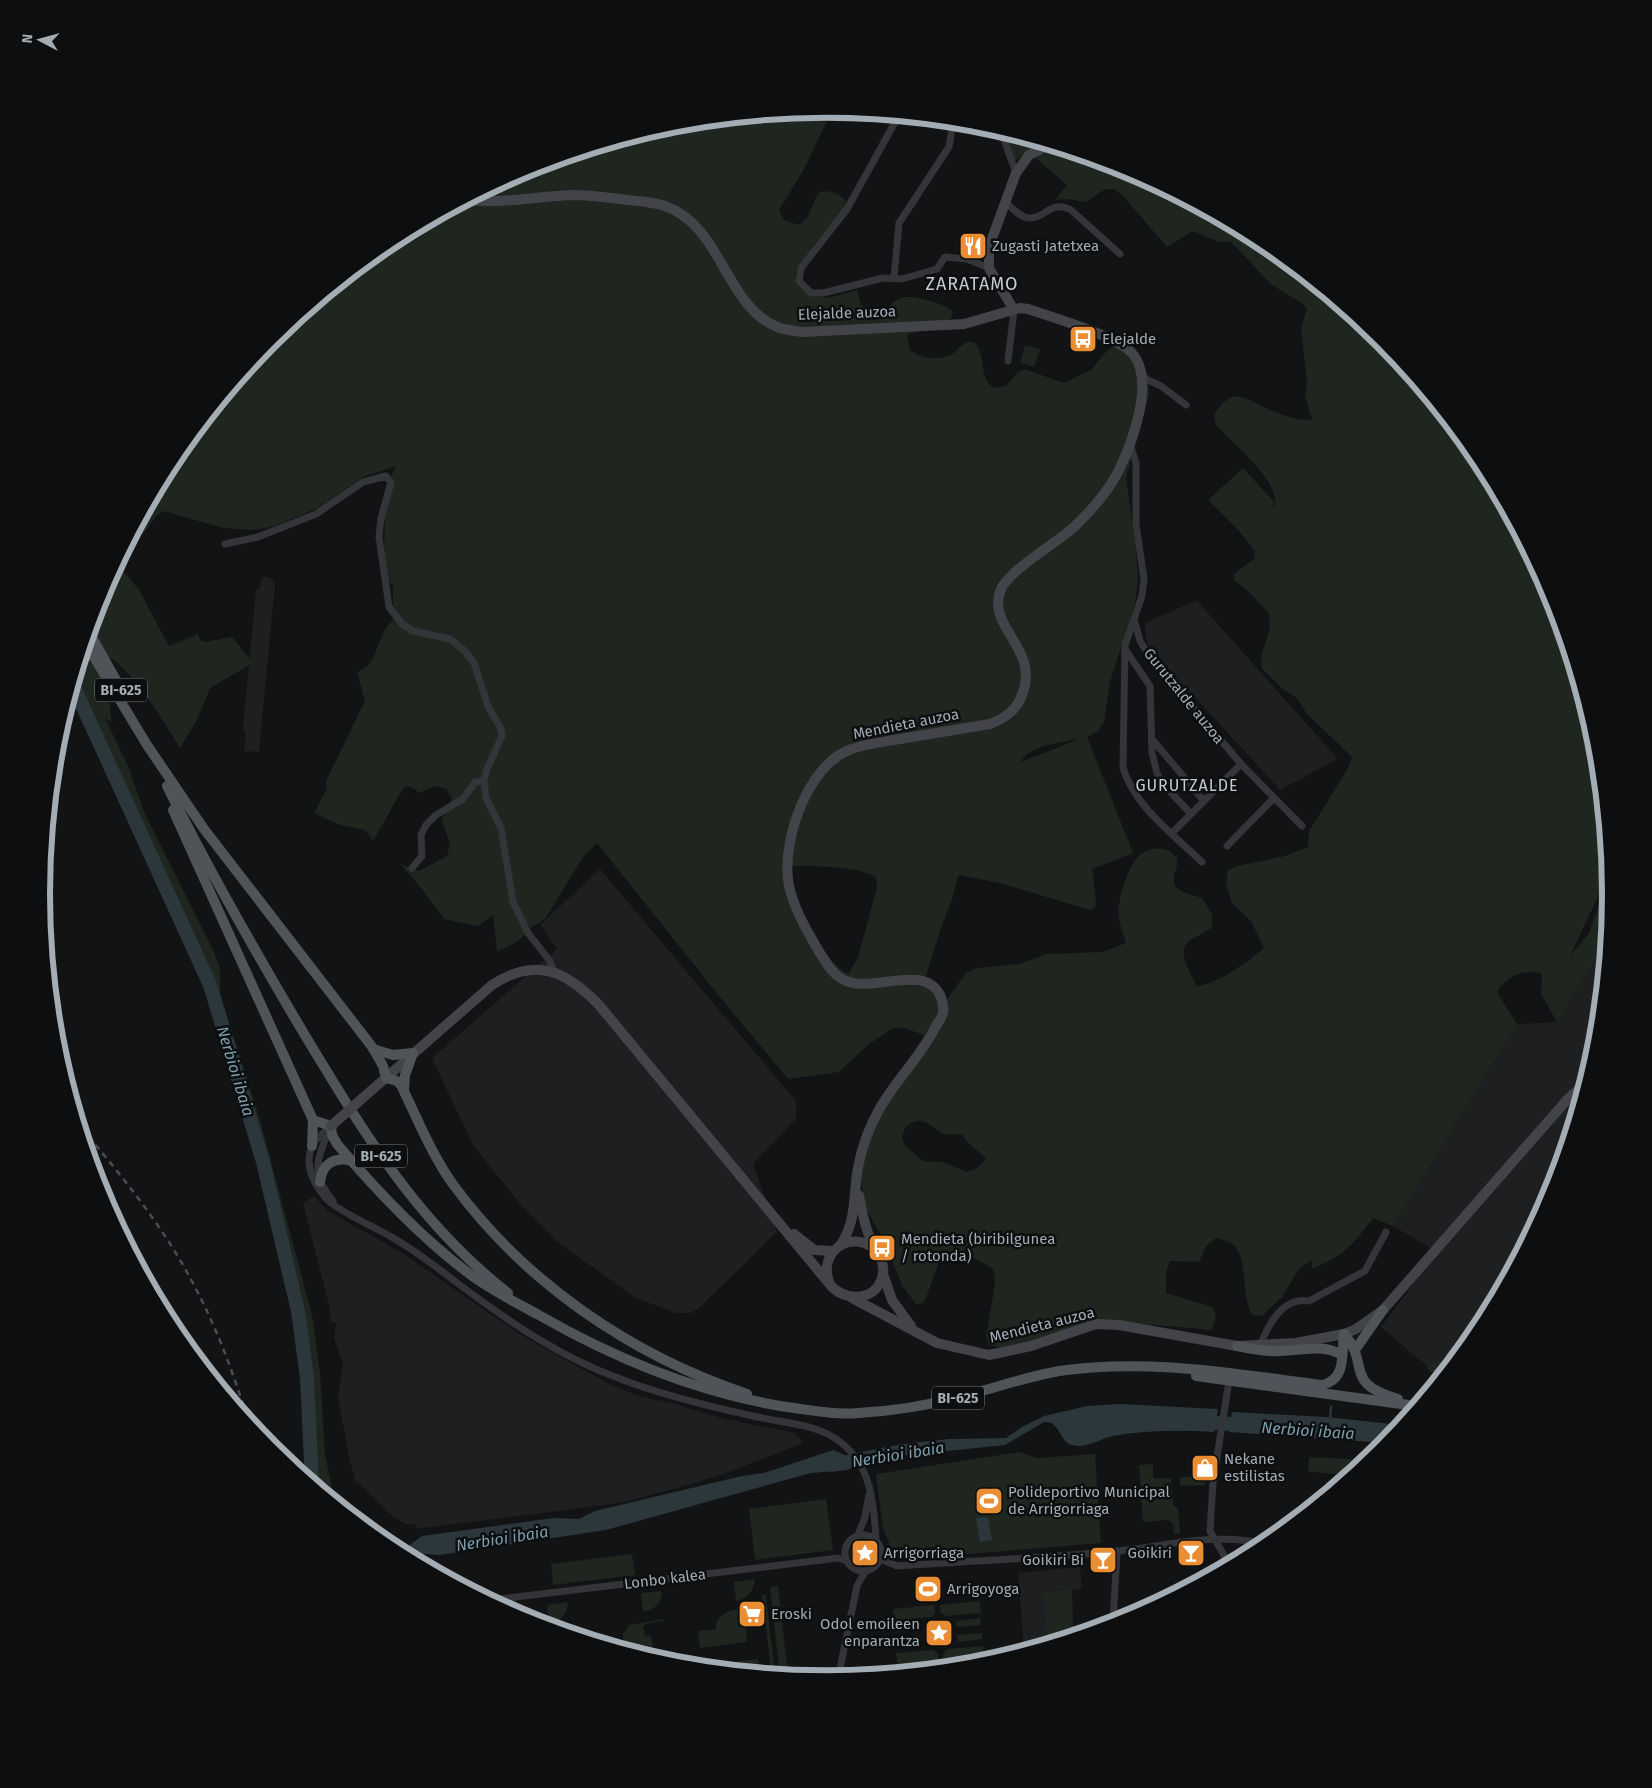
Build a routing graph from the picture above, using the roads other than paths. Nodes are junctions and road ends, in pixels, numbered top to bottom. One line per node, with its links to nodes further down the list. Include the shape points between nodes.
1 (896, 122): 10 (street, Elejalde auzoa, via 847,209 801,268 799,281 811,293 823,293)
2 (952, 129): 10 (street, via 949,147 898,223)
3 (1004, 139): 5 (street)
4 (1042, 149): 5 (street, via 1029,155)
5 (1016, 173): 7 (street)
6 (478, 201): 11 (street, Elejalde auzoa, via 574,195 666,206 682,215 704,235 744,299 757,314 778,328 803,332 964,324)
7 (1005, 202): 8 (street, via 1031,218 1062,205); 9 (street, via 989,247)
8 (1120, 254)
9 (989, 268): 10 (street, Elejalde auzoa, via 966,259 945,257 937,268 902,279); 11 (street)
10 (894, 278)
11 (1014, 310): 12 (street); 13 (street, Elejalde auzoa, via 1028,309 1119,342 1132,353)
12 (1008, 361)
13 (1142, 377): 14 (street, via 1161,386); 15 (street, via 1142,394)
14 (1186, 405)
15 (1130, 444): 17 (street, via 1136,463 1136,524 1144,568 1142,596); 43 (street, Mendieta auzoa, via 1100,499 1074,527 1008,578 1001,590 1001,620 1026,662 1027,682 1018,704 1005,718 990,724 877,743 834,758 820,771 791,832 787,857 792,896 813,940 841,979 860,985 910,978 930,984 941,997 944,1012 873,1119)
16 (225, 544): 24 (street, via 258,538 316,514 363,482 386,476 392,482 379,537 389,607 412,631 450,640 464,650 474,664 488,706 502,729)
17 (1135, 622): 19 (street, Gurutzalde auzoa, via 1128,633); 23 (street, Gurutzalde auzoa, via 1140,641 1148,654)
18 (93, 639): 22 (main road, BI-625)
19 (1125, 649): 21 (street, Gurutzalde auzoa, via 1150,686); 29 (street, Gurutzalde auzoa, via 1123,768 1138,799)
20 (90, 650): 22 (main road, BI-625)
21 (1152, 739): 26 (street); 27 (street, Gurutzalde auzoa, via 1154,764 1162,783)
22 (147, 745): 34 (main road, via 204,829); 39 (main road, via 186,841); 54 (main road, BI-625, via 256,953 389,1168 453,1246)
23 (1241, 764): 25 (street, Gurutzalde auzoa); 26 (street)
24 (484, 781): 32 (street, via 475,782 463,799 426,825 421,835 422,856); 33 (street, via 486,798 501,828 514,902 528,933 550,961)
25 (1274, 798): 28 (street, Gurutzalde auzoa); 30 (street)
26 (1204, 801): 27 (street)
27 (1191, 814): 29 (street)
28 (1302, 826)
29 (1172, 833): 31 (street, Gurutzalde auzoa)
30 (1227, 846)
31 (1202, 862)
32 (412, 868)
33 (554, 972): 35 (street, via 522,971 500,979); 46 (street, via 574,981 599,1005)
34 (373, 1048): 35 (main road, via 393,1055); 36 (main road)
35 (414, 1053): 36 (street); 37 (main road, via 405,1076)
36 (386, 1078): 37 (main road, via 397,1081); 40 (street, bridge)
37 (404, 1091): 65 (main road, via 424,1134 453,1183 530,1270 604,1325 653,1356 718,1384)
38 (1577, 1091): 53 (street)
39 (313, 1120): 40 (main road); 41 (main road)
40 (331, 1126): 41 (street); 42 (main road, via 337,1144); 44 (street, via 317,1161)
41 (312, 1146): 45 (street, via 312,1179 322,1195)
42 (352, 1161): 44 (main road, via 338,1159 331,1162 325,1166); 54 (main road, via 436,1247 494,1291)
43 (858, 1169): 48 (street, Mendieta auzoa, via 850,1228); 49 (street, via 860,1202)
44 (320, 1182): 45 (street, via 334,1201)
45 (358, 1219): 66 (street, via 404,1244 526,1331 608,1374 650,1390 826,1433 848,1447 861,1465)
46 (780, 1222): 48 (street, via 818,1251); 51 (street)
47 (1386, 1232): 58 (street, via 1365,1271 1309,1301 1299,1299 1291,1302 1273,1320)
48 (837, 1247): 49 (street, via 859,1241); 51 (street, via 826,1269)
49 (875, 1249): 50 (street, via 882,1260)
50 (883, 1274): 52 (street, via 872,1292); 55 (street, via 892,1300)
51 (832, 1287): 52 (street)
52 (852, 1298): 55 (street, Mendieta auzoa)
53 (1382, 1310): 56 (street); 59 (main road)
54 (536, 1314): 65 (main road, BI-625, via 595,1347 654,1372 716,1392)
55 (917, 1332): 57 (street, Mendieta auzoa, via 937,1343 989,1355 1031,1346 1096,1324)
56 (1344, 1334): 58 (street, Mendieta auzoa); 59 (main road); 60 (main road)
57 (1237, 1346): 58 (street, Mendieta auzoa); 60 (main road, via 1260,1351 1320,1347)
58 (1260, 1346)
59 (1355, 1350): 63 (main road, via 1359,1373 1369,1387 1381,1394)
60 (1342, 1355): 61 (main road, via 1338,1377 1322,1385)
61 (1129, 1366): 62 (main road, BI-625); 65 (main road, BI-625, via 1055,1372 958,1398 895,1410 855,1414)
62 (1229, 1381): 64 (main road, BI-625); 68 (street, via 1213,1482 1210,1531)
63 (1413, 1402)
64 (1410, 1405)
65 (786, 1407)
66 (870, 1488): 67 (street, via 868,1506); 69 (street)
67 (858, 1535): 69 (street, via 868,1535); 72 (street, via 850,1540)
68 (1214, 1539): 70 (street); 71 (street); 75 (street)
69 (876, 1540): 74 (street, via 881,1549)
70 (1254, 1541)
71 (1118, 1551): 74 (street, via 897,1566); 81 (street)
72 (845, 1553): 73 (street, Lonbo kalea); 76 (street)
73 (838, 1558): 76 (street, Lonbo kalea); 80 (street, Lonbo kalea)
74 (881, 1559): 78 (street, via 875,1568)
75 (1226, 1559)
76 (846, 1561): 77 (street)
77 (852, 1568): 78 (street); 79 (street)
78 (865, 1572): 79 (street)
79 (857, 1586): 82 (street)
80 (502, 1599)
81 (1113, 1615)
82 (840, 1669)

